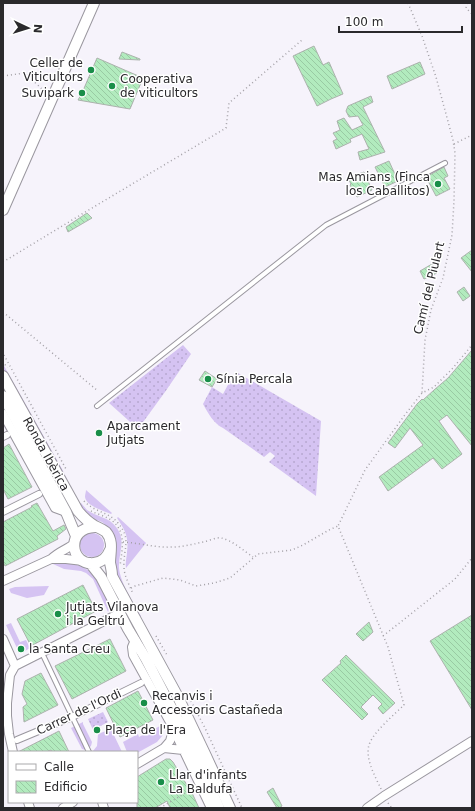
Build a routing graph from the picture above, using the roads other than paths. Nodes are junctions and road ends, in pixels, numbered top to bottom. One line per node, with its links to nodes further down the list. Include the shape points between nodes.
1 (94, 3): 3 (street)
2 (445, 163): 6 (lane, via 326,225)
3 (3, 210)
4 (3, 376): 11 (street, Ronda Ibèrica, via 72,502)
5 (3, 396): 10 (street, Ronda Ibèrica)
6 (97, 406)
7 (3, 414): 10 (street, Ronda Ibèrica, via 55,508)
8 (39, 494): 9 (street)
9 (3, 512)
10 (66, 512): 12 (street, Ronda Ibèrica)
11 (95, 527): 12 (street, via 81,530); 13 (street, Ronda Ibèrica, via 110,538)
12 (75, 540): 14 (street); 15 (street, Ronda Ibèrica, via 78,557)
13 (110, 550): 15 (street, via 106,558 99,562); 34 (street, Ronda Ibèrica, via 112,576 178,697)
14 (52, 559): 15 (street); 16 (street)
15 (87, 562): 17 (street, Ronda Ibèrica, via 101,577)
16 (3, 581)
17 (120, 613): 19 (street, Ronda Ibèrica); 20 (street)
18 (3, 639): 21 (street)
19 (135, 640): 24 (street, Ronda Ibèrica, via 132,647 133,655); 33 (street, Ronda Ibèrica, via 183,730)
20 (42, 652): 21 (street); 23 (lane)
21 (15, 666): 29 (street, via 10,675 7,703)
22 (141, 683): 23 (street, Carrer de l'Ordi)
23 (72, 717): 25 (street, Carrer de l'Ordi); 30 (lane)
24 (173, 730): 27 (street, via 170,741); 28 (street, Ronda Ibèrica)
25 (17, 740)
26 (472, 741): 35 (street)
27 (164, 748): 28 (street); 31 (street)
28 (183, 750): 32 (street, Ronda Ibèrica)
29 (13, 751)
30 (89, 751)
31 (138, 763)
32 (211, 808)
33 (219, 808)
34 (230, 808)
35 (367, 808)

